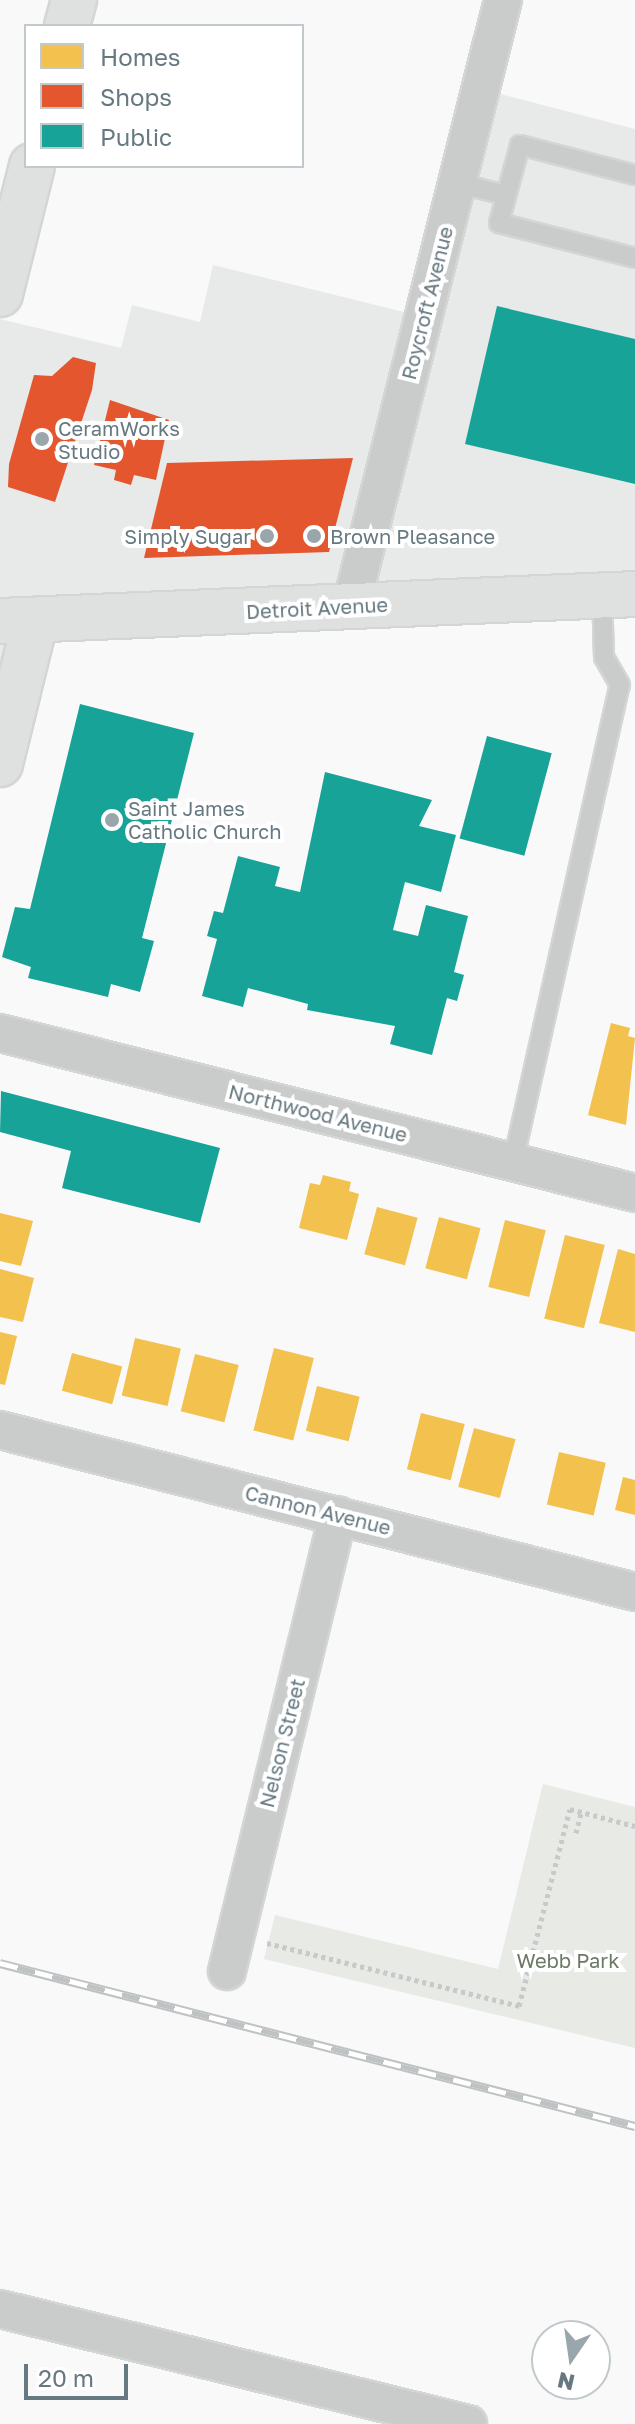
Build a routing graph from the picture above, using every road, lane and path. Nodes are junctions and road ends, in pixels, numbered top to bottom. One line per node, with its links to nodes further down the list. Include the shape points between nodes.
1 (74, 0): 3 (main road)
2 (503, 0): 6 (street, Roycroft Avenue)
3 (68, 24)
4 (32, 168): 9 (main road)
5 (635, 175): 7 (lane, via 520,145)
6 (457, 183): 7 (lane); 11 (street, Roycroft Avenue)
7 (506, 195): 8 (lane, via 499,223)
8 (635, 258)
9 (0, 294)
10 (618, 595): 11 (main road, Detroit Avenue); 15 (lane, via 604,657 620,685)
11 (351, 606): 12 (main road, Detroit Avenue)
12 (17, 621): 13 (main road)
13 (0, 764)
14 (0, 1033): 15 (street, Northwood Avenue)
15 (513, 1162): 16 (street, Northwood Avenue)
16 (635, 1193)
17 (0, 1430): 18 (street, Cannon Avenue)
18 (338, 1515): 19 (street, Cannon Avenue); 24 (street, Nelson Street)
19 (635, 1592)
20 (581, 1813): 21 (path); 22 (path); 23 (path, via 570,1809 519,2006)
21 (635, 1826)
22 (576, 1833)
23 (261, 1942)
24 (227, 1971)
25 (0, 2309): 26 (street)
26 (468, 2424)

